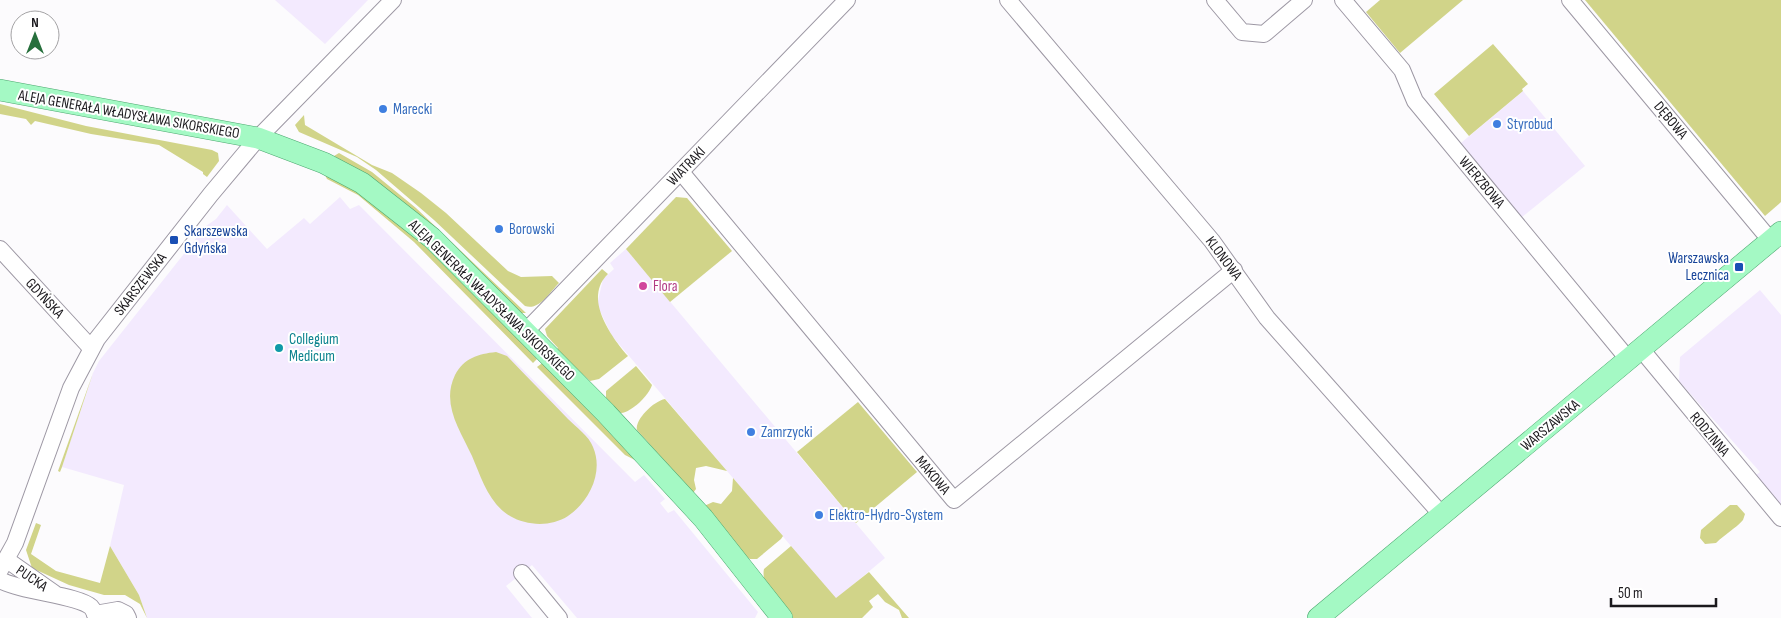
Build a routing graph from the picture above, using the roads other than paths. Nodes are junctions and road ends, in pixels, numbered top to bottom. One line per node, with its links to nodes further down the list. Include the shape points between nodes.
1 (393, 0): 9 (street, SKARSZEWSKA)
2 (847, 0): 10 (street, WIATRAKI)
3 (1008, 0): 13 (street, KLONOWA)
4 (1215, 0): 5 (street, via 1242,32 1264,34)
5 (1304, 0)
6 (1343, 0): 16 (street, WIERZBOWA, via 1402,70 1415,102)
7 (1570, 0): 11 (street, DĘBOWA)
8 (0, 90): 9 (main road, ALEJA GENERAŁA WŁADYSŁAWA SIKORSKIEGO)
9 (258, 138): 14 (main road, ALEJA GENERAŁA WŁADYSŁAWA SIKORSKIEGO, via 324,162 380,196 432,238); 15 (street, SKARSZEWSKA)
10 (681, 172): 13 (street, MAKOWA, via 954,500); 14 (street, WIATRAKI)
11 (1776, 237): 16 (main road, WARSZAWSKA)
12 (0, 249): 15 (street, GDYŃSKA)
13 (1234, 270): 17 (street, KLONOWA, via 1267,318)
14 (526, 331): 26 (main road, ALEJA GENERAŁA WŁADYSŁAWA SIKORSKIEGO, via 675,486 727,546)
15 (91, 348): 19 (street, SKARSZEWSKA, via 71,388 20,531)
16 (1635, 354): 17 (main road, WARSZAWSKA); 18 (street, RODZINNA)
17 (1442, 515): 27 (main road, WARSZAWSKA)
18 (1781, 518)
19 (3, 565): 22 (street, PUCKA)
20 (522, 573): 25 (street)
21 (0, 580): 22 (street, PUCKA, via 28,591)
22 (58, 596): 23 (street, PUCKA, via 84,603)
23 (96, 616): 24 (street, PUCKA, via 118,610)
24 (128, 618)
25 (559, 618)
26 (782, 618)
27 (1318, 618)

